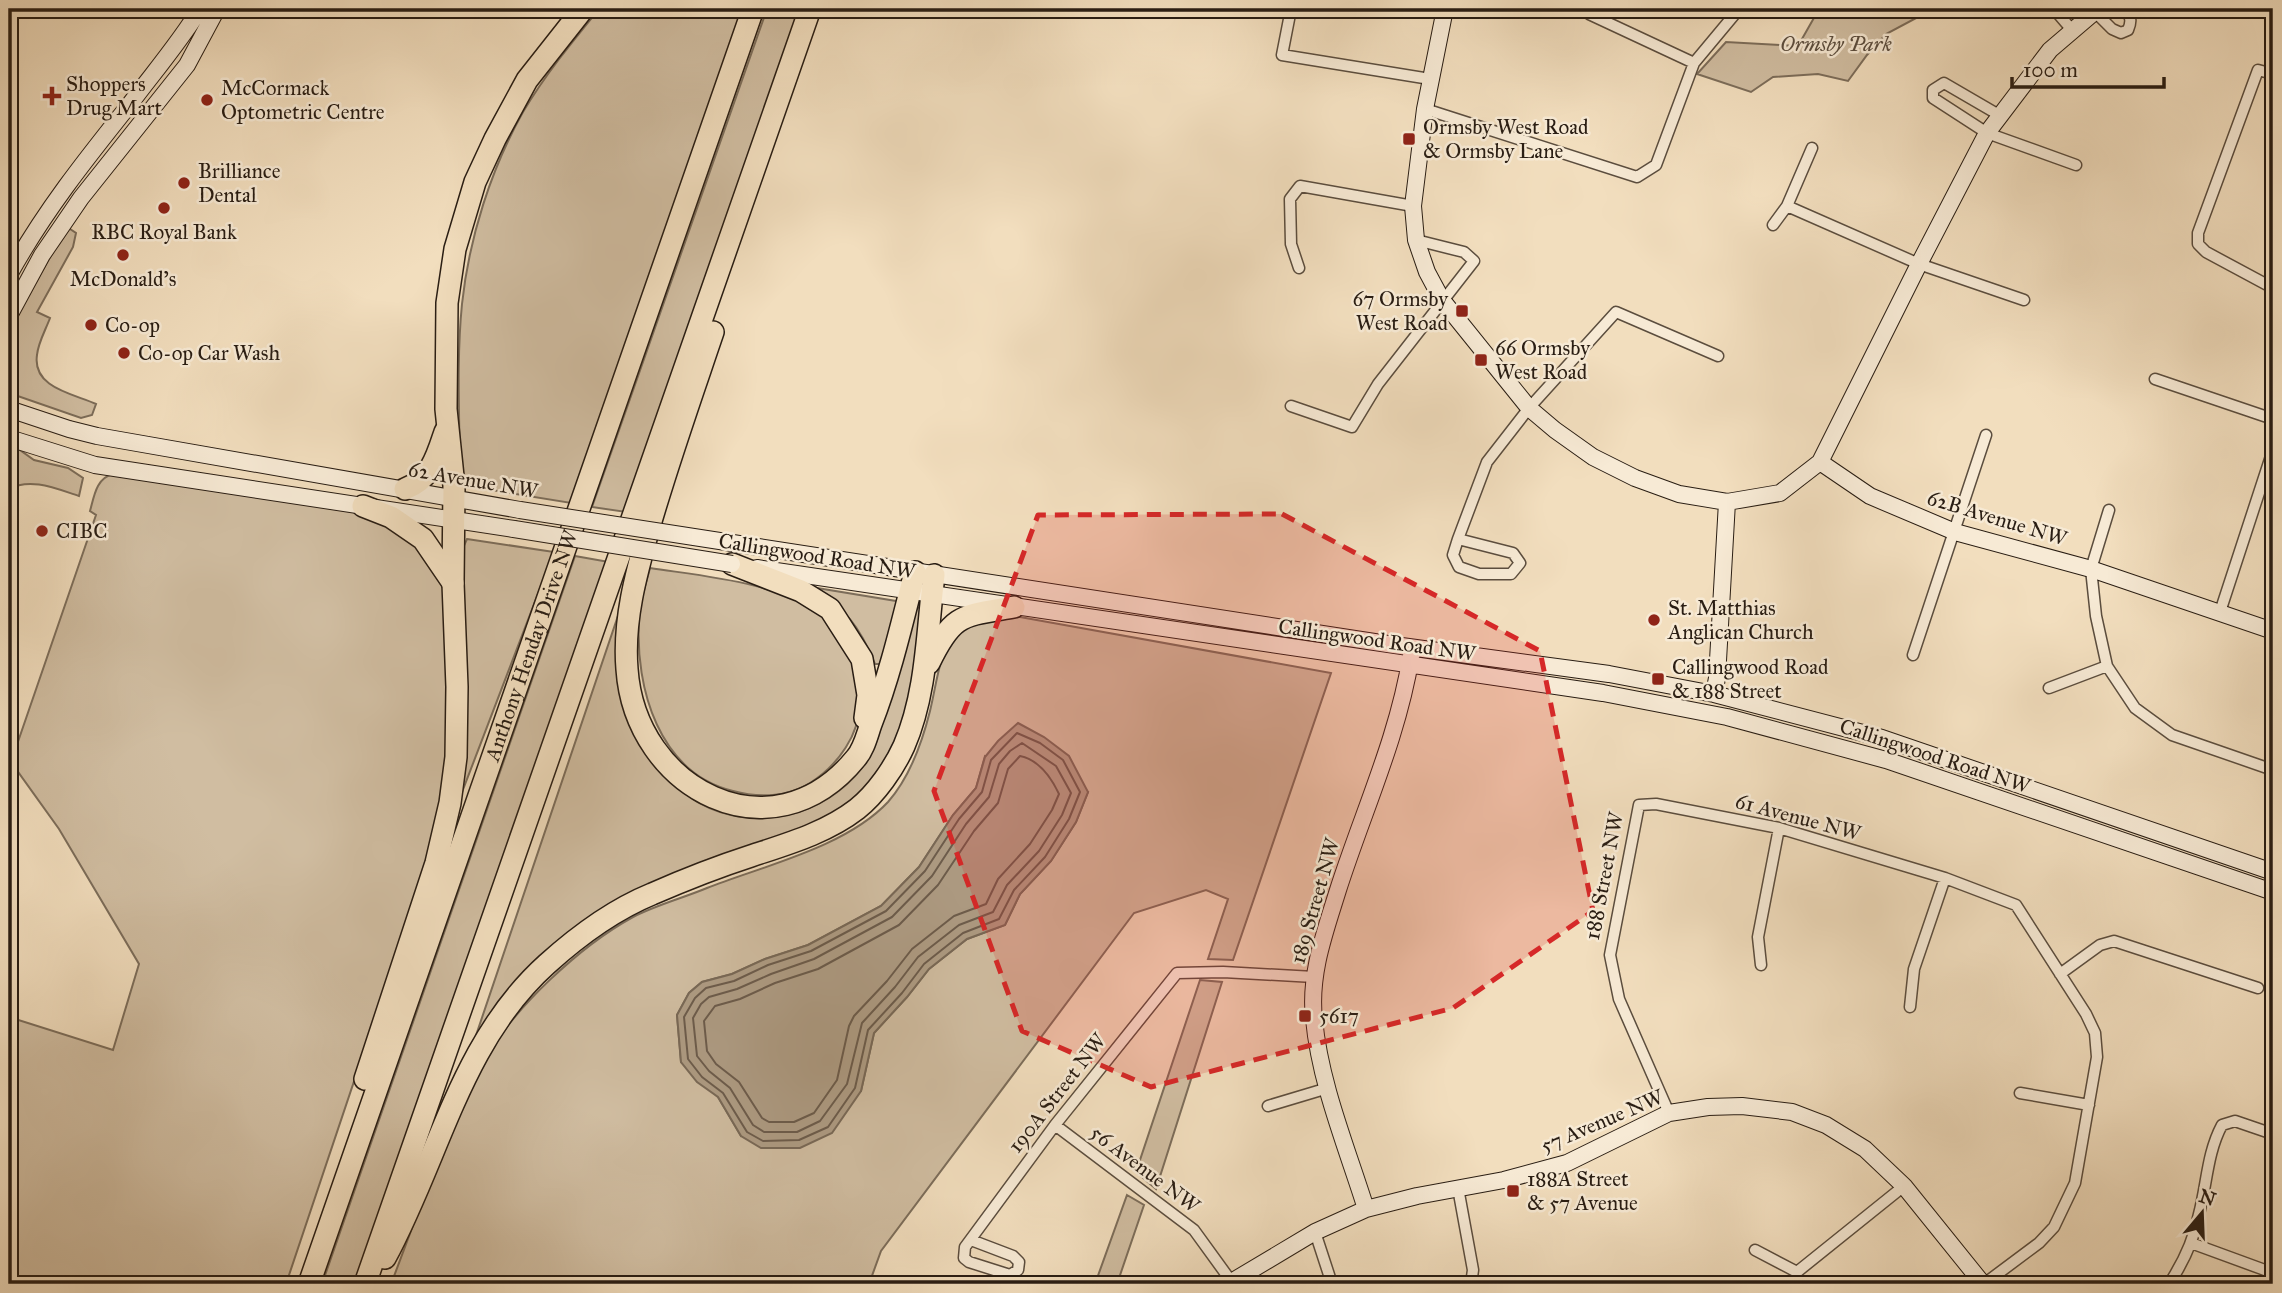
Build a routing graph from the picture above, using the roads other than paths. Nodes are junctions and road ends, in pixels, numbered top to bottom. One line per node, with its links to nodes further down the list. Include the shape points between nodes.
1 (200, 9): 29 (main road, via 172,52 50,206)
2 (217, 9): 33 (main road, via 187,65 81,198)
3 (583, 9): 40 (highway, via 527,80 475,182 454,249 446,303)
4 (753, 9): 90 (highway, Anthony Henday Drive NW)
5 (810, 9): 22 (highway)
6 (1291, 9): 16 (street, via 1282,55)
7 (1445, 9): 16 (main road)
8 (1739, 9): 14 (street)
9 (2054, 9): 13 (street)
10 (2124, 9): 11 (street, via 2132,23 2121,33)
11 (2095, 10): 13 (main road)
12 (1589, 14): 14 (street)
13 (2071, 30): 18 (main road)
14 (1694, 63): 17 (street, via 1656,165 1637,177)
15 (2273, 74): 30 (street, via 2259,70 2198,233 2198,244 2206,252)
16 (1430, 79): 17 (main road)
17 (1425, 109): 23 (main road)
18 (1999, 115): 19 (main road); 19 (street, via 1944,83 1933,90 1933,98)
19 (1987, 133): 21 (street); 27 (main road)
20 (1811, 148): 24 (street)
21 (2076, 165)
22 (742, 204): 68 (highway, via 725,295 641,558 626,635 632,703 661,757 685,783 710,797 749,808 780,806 813,795 840,777); 98 (highway)
23 (1413, 206): 26 (main road); 28 (street, via 1300,186 1290,199 1291,244)
24 (1787, 206): 25 (street); 27 (street)
25 (1773, 225)
26 (1416, 240): 31 (main road); 31 (street, via 1464,252 1474,261)
27 (1919, 264): 32 (street); 44 (main road)
28 (1300, 268)
29 (9, 275)
30 (2273, 288)
31 (1442, 300): 36 (street, via 1378,384 1352,427); 37 (main road)
32 (2024, 300)
33 (9, 316)
34 (1718, 356): 37 (street, via 1616,312)
35 (2155, 379): 39 (street)
36 (1291, 406)
37 (1529, 408): 47 (main road, via 1593,457 1635,478 1679,494); 52 (street, via 1486,462)
38 (9, 409): 45 (main road, 62 Avenue NW, via 97,436)
39 (2273, 419)
40 (447, 426): 45 (highway, via 434,464 423,479); 46 (highway)
41 (1986, 435): 51 (street)
42 (9, 438): 48 (main road, 62 Avenue NW, via 95,465)
43 (2273, 450): 58 (street)
44 (1820, 462): 47 (main road, via 1780,493); 51 (main road, 62B Avenue NW, via 1870,496)
45 (405, 489): 46 (main road, 62 Avenue NW)
46 (454, 499): 50 (highway); 53 (main road, 62 Avenue NW, bridge)
47 (1727, 502): 66 (main road)
48 (363, 506): 50 (main road, 62 Avenue NW); 55 (highway, via 391,517 423,539)
49 (2109, 510): 54 (street)
50 (454, 521): 53 (main road, Callingwood Road NW, bridge); 55 (highway)
51 (1955, 532): 54 (main road, 62B Avenue NW); 61 (street)
52 (1458, 539): 52 (street, via 1453,555 1460,567 1479,574 1511,575 1520,563 1513,553)
53 (735, 554): 56 (main road, Callingwood Road NW); 68 (highway, via 830,609 849,637 862,659 868,695)
54 (2091, 569): 58 (main road, 62B Avenue NW); 63 (street)
55 (453, 583): 90 (highway, via 456,757 450,803 436,863 350,1127)
56 (922, 583): 57 (main road, Callingwood Road NW); 60 (main road, Callingwood Road NW); 64 (highway); 68 (highway)
57 (1014, 607): 62 (main road, Callingwood Road NW); 64 (highway, via 960,619 943,634)
58 (2220, 612): 59 (main road, 62B Avenue NW)
59 (2273, 631)
60 (1413, 648): 62 (main road, 189 Street NW); 66 (main road, Callingwood Road NW, via 1609,674)
61 (1913, 655)
62 (1410, 666): 67 (main road, Callingwood Road NW); 77 (main road, 189 Street NW, via 1399,715 1356,835)
63 (2106, 666): 65 (street); 69 (street, via 2135,708 2172,735)
64 (923, 674): 99 (highway, via 903,747 858,808 814,834 706,872 614,912 545,965 481,1047 400,1231)
65 (2049, 688)
66 (1714, 694): 67 (street); 72 (main road, Callingwood Road NW, via 1882,738)
67 (1711, 713): 74 (main road, Callingwood Road NW, via 1886,760)
68 (859, 755)
69 (2273, 770)
70 (1639, 805): 71 (street, 61 Avenue NW, via 1656,804); 84 (street, 188 Street NW, via 1610,955 1619,999)
71 (1779, 828): 73 (street, 61 Avenue NW); 75 (street, via 1758,937)
72 (2273, 872)
73 (1945, 878): 76 (street, 61 Avenue NW, via 2016,905); 79 (street, via 1914,970)
74 (2273, 892)
75 (1762, 965)
76 (2060, 974): 78 (street, via 2100,945 2114,941); 82 (street, 61 Avenue NW, via 2095,1033 2097,1057)
77 (1314, 977): 80 (main road, 189 Street NW, via 1313,1018); 85 (street, 190A Street NW, via 1177,973)
78 (2258, 988)
79 (1910, 1007)
80 (1328, 1088): 83 (street); 89 (main road, 189 Street NW)
81 (2020, 1093): 82 (street)
82 (2089, 1105): 102 (street, 61 Avenue NW, via 2075,1183 2054,1227)
83 (1268, 1106)
84 (1669, 1113): 87 (main road, 57 Avenue NW, via 1742,1106 1792,1112 1826,1125 1865,1149); 88 (main road, 57 Avenue NW, via 1567,1163)
85 (1055, 1125): 92 (street, 190A Street NW); 96 (street, 56 Avenue NW, via 1194,1230)
86 (2273, 1134): 93 (street, via 2235,1121 2222,1125 2213,1142)
87 (1903, 1186): 94 (street, via 1797,1272); 102 (main road, 57 Avenue NW)
88 (1458, 1188): 89 (main road, 57 Avenue NW); 101 (street, via 1473,1270)
89 (1366, 1209): 91 (main road, 57 Avenue NW)
90 (332, 1217): 97 (highway, Anthony Henday Drive NW)
91 (1315, 1232): 96 (main road, 57 Avenue NW); 100 (street)
92 (971, 1240): 92 (street, via 965,1247 965,1261 1010,1275 1018,1270 1019,1262 1013,1256)
93 (2191, 1243): 95 (street); 103 (street)
94 (1755, 1250)
95 (2273, 1273)
96 (1229, 1283)
97 (309, 1284)
98 (365, 1284)
99 (371, 1284)
100 (1332, 1284)
101 (1471, 1284)
102 (1983, 1284)
103 (2169, 1284)

